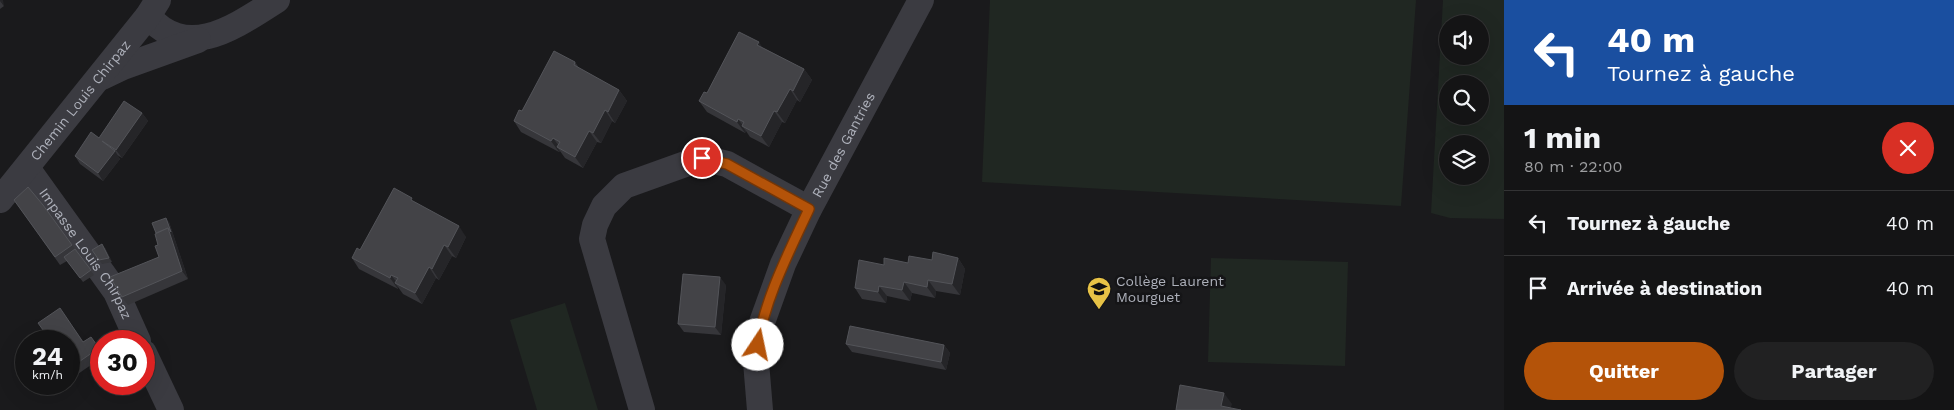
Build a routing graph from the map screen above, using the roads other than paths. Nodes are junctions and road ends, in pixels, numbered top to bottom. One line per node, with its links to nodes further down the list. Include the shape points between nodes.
1 (276, 0): 4 (street, via 240,24)
2 (921, 0): 8 (street, Rue des Gantries)
3 (153, 8): 4 (street, via 155,24 170,35); 5 (street, Chemin Louis Chirpaz)
4 (206, 37): 5 (street)
5 (99, 78): 6 (street, Chemin Louis Chirpaz)
6 (26, 168): 7 (street, Chemin Louis Chirpaz); 9 (street, Impasse Louis Chirpaz, via 116,292)
7 (0, 200)
8 (809, 209): 12 (street, via 727,164 702,158 624,186 604,206 592,238); 13 (street, Rue des Gantries, via 783,264 760,328 756,362)
9 (133, 330)
10 (155, 377): 11 (street)
11 (170, 410)
12 (642, 410)
13 (760, 410)

